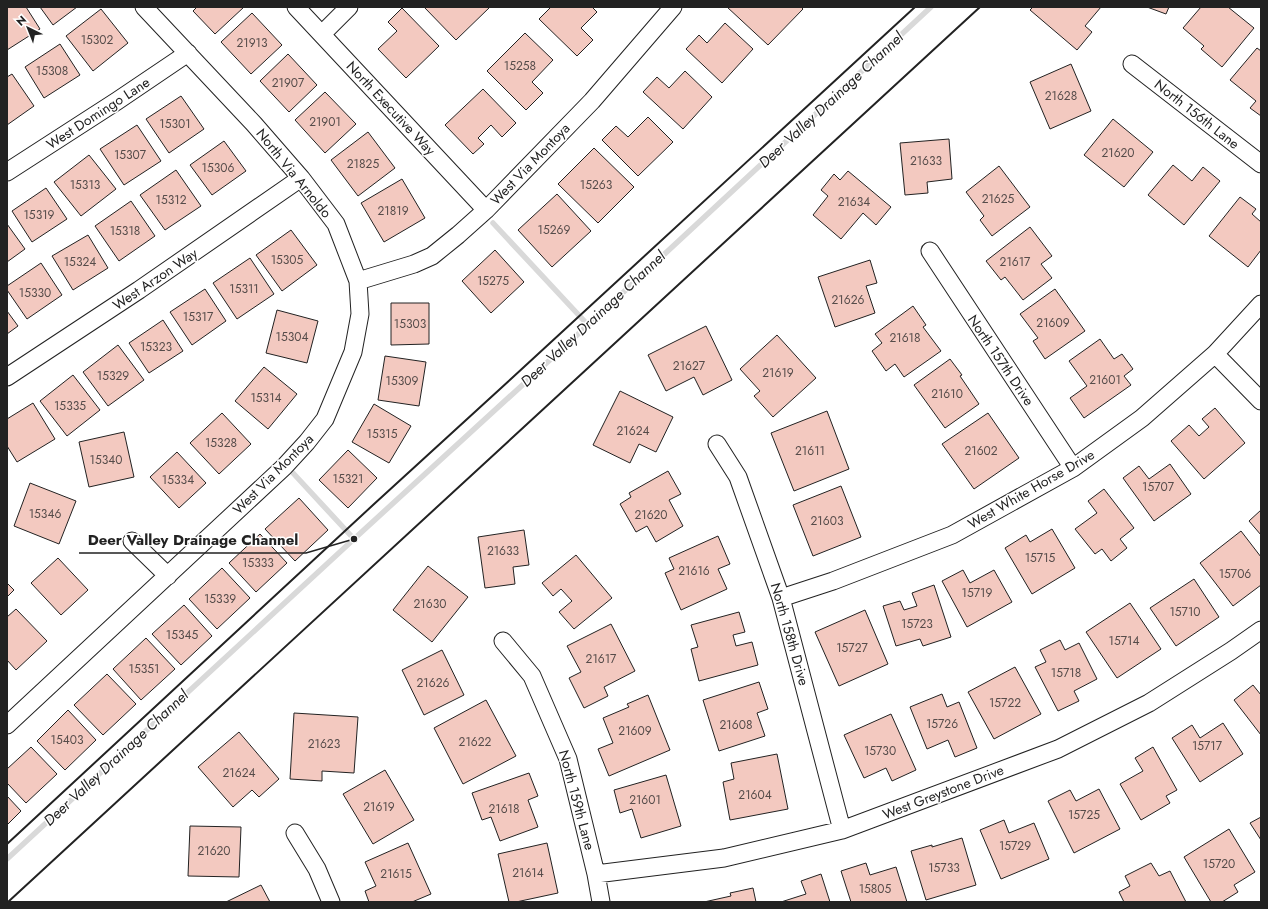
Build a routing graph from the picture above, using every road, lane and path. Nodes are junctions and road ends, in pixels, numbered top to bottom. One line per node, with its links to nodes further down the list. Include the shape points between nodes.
1 (144, 7): 6 (street, North Via Arnoldo)
2 (296, 7): 5 (street, North Executive Way)
3 (349, 7): 5 (street)
4 (673, 7): 11 (street, West Via Montoya, via 592,101)
5 (322, 34): 11 (street, North Executive Way)
6 (188, 53): 9 (street, West Domingo Lane); 10 (street, North Via Arnoldo)
7 (1132, 64): 8 (street, North 156th Lane)
8 (1261, 164)
9 (7, 172)
10 (302, 178): 13 (street, North Via Arnoldo, via 336,224); 16 (street, West Arzon Way)
11 (486, 210): 13 (street, West Via Montoya, via 432,256)
12 (930, 251): 20 (street, North 157th Drive)
13 (358, 281): 18 (street, North Via Arnoldo, via 360,314 353,352)
14 (1261, 304): 15 (street, West White Horse Drive)
15 (1215, 354): 17 (street); 20 (street, West White Horse Drive, via 1142,418)
16 (7, 377)
17 (1261, 402)
18 (324, 419): 22 (street, West Via Montoya, via 308,442 284,467)
19 (717, 444): 23 (street, North 158th Drive, via 738,477)
20 (1073, 468): 23 (street, West White Horse Drive, via 952,535 833,581)
21 (132, 542): 22 (street)
22 (168, 576): 26 (street, West Via Montoya)
23 (781, 598): 27 (street, North 158th Drive)
24 (1261, 630): 27 (street, West Greystone Drive, via 1149,703 1058,749)
25 (503, 641): 29 (street, North 159th Lane, via 532,676 568,759)
26 (7, 724)
27 (842, 830): 29 (street, West Greystone Drive, via 724,858)
28 (295, 833): 30 (street, via 317,869)
29 (596, 874): 31 (street, North 159th Lane)
30 (331, 902)
31 (601, 902)

